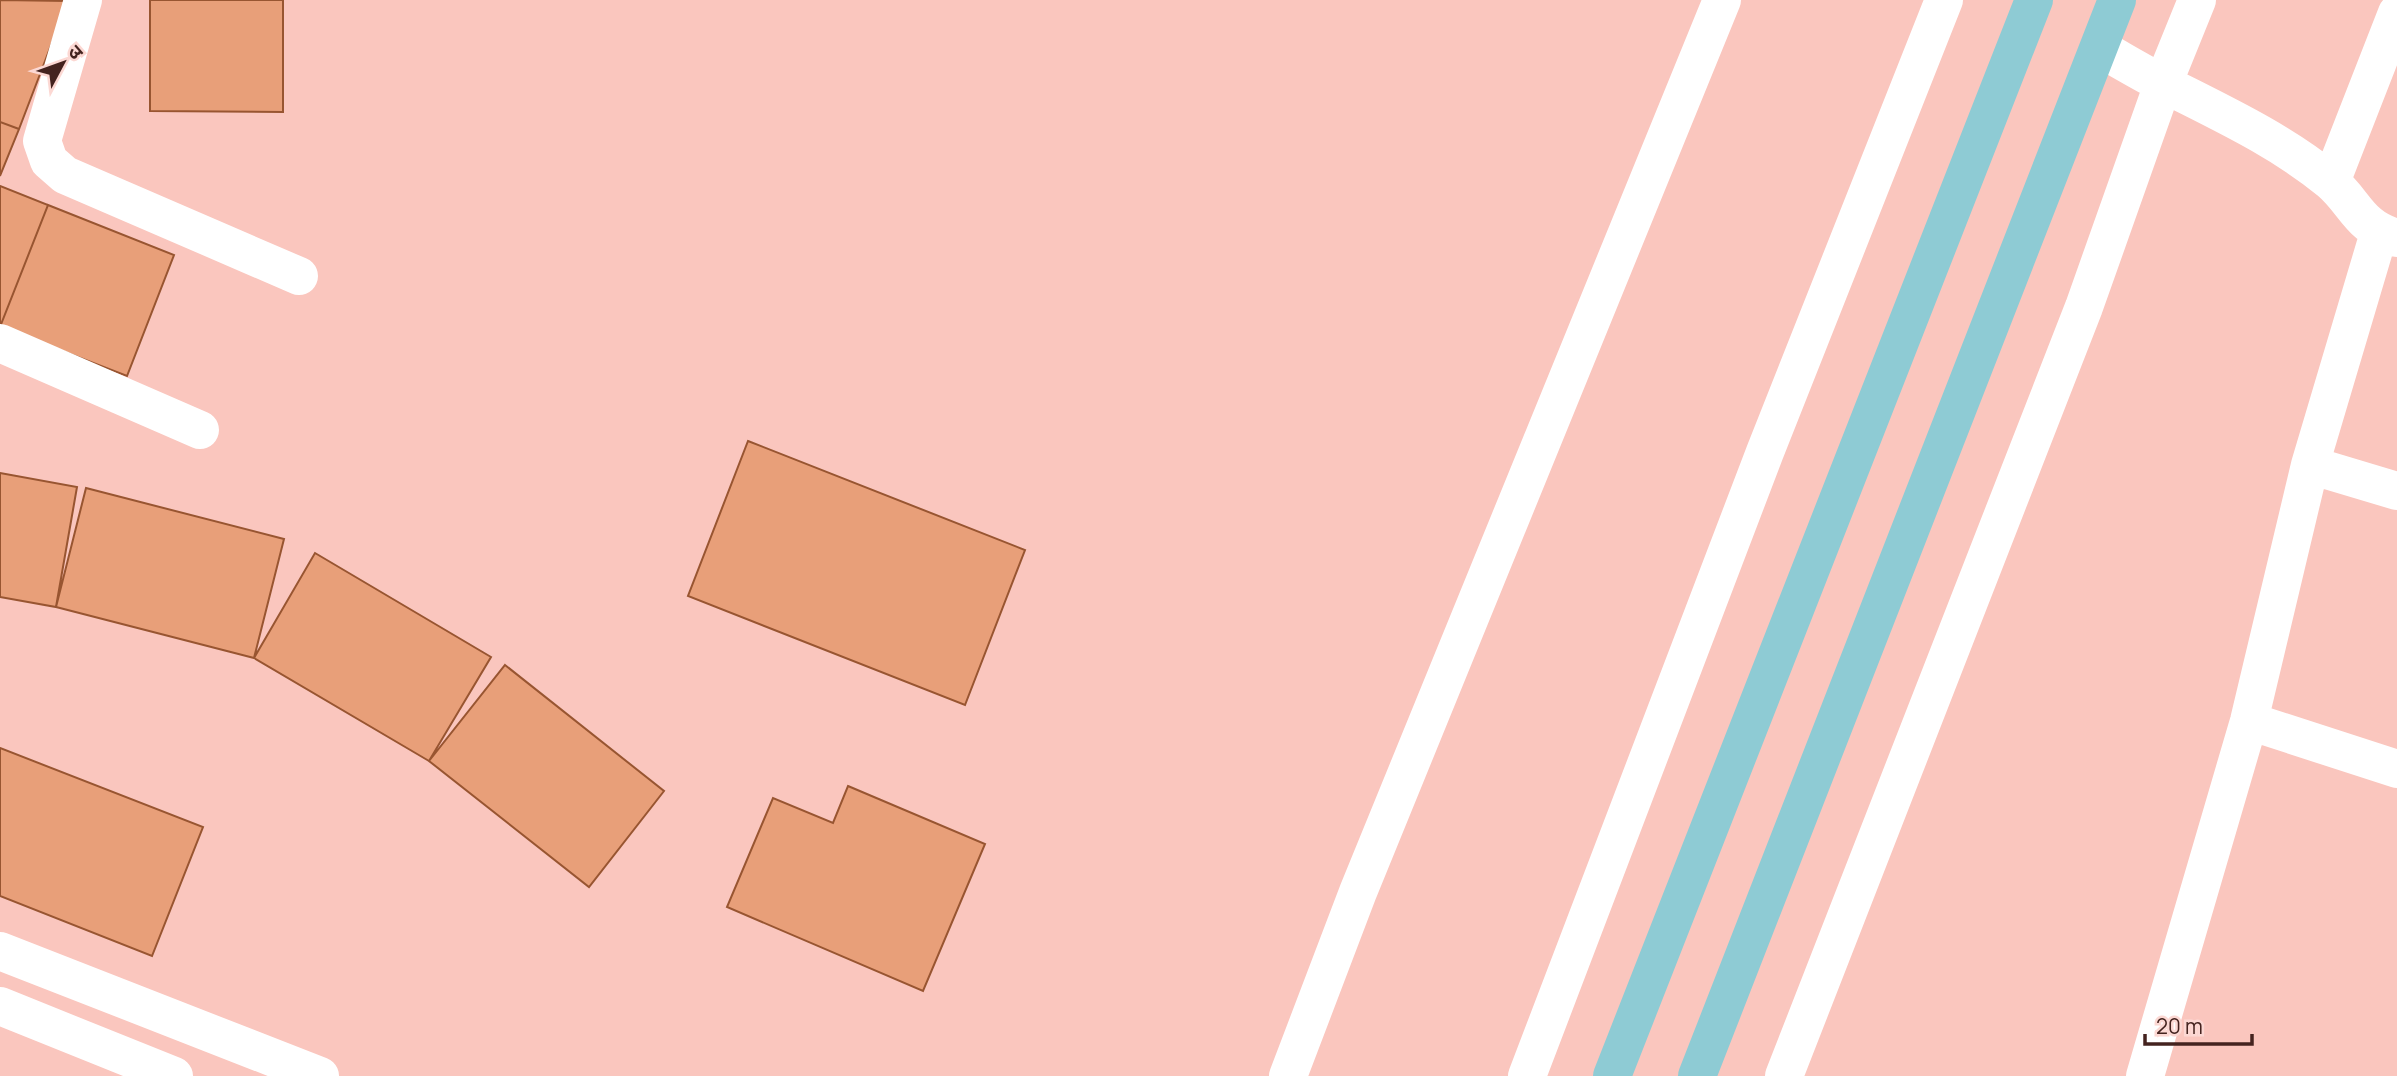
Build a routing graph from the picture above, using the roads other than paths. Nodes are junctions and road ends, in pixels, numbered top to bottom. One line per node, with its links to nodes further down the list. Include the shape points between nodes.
1 (83, 0): 12 (street, via 43,141 49,161 65,175)
2 (1722, 0): 23 (street, via 1358,892)
3 (1944, 0): 24 (street, via 1765,452)
4 (2034, 0): 25 (main road)
5 (2117, 0): 8 (main road)
6 (2197, 0): 9 (street)
7 (2397, 13): 10 (street)
8 (2099, 48): 9 (street); 26 (main road)
9 (2163, 84): 10 (street, via 2219,110); 27 (street, via 2084,307)
10 (2331, 182): 11 (street, via 2357,214)
11 (2388, 236): 15 (street)
12 (299, 276)
13 (0, 343): 14 (street)
14 (200, 430)
15 (2310, 465): 16 (street); 17 (street)
16 (2397, 491)
17 (2249, 721): 18 (street); 28 (street)
18 (2397, 769)
19 (0, 951): 22 (street)
20 (0, 1006): 21 (street)
21 (174, 1076)
22 (320, 1076)
23 (1288, 1076)
24 (1527, 1076)
25 (1612, 1076)
26 (1696, 1076)
27 (1784, 1076)
28 (2145, 1076)

